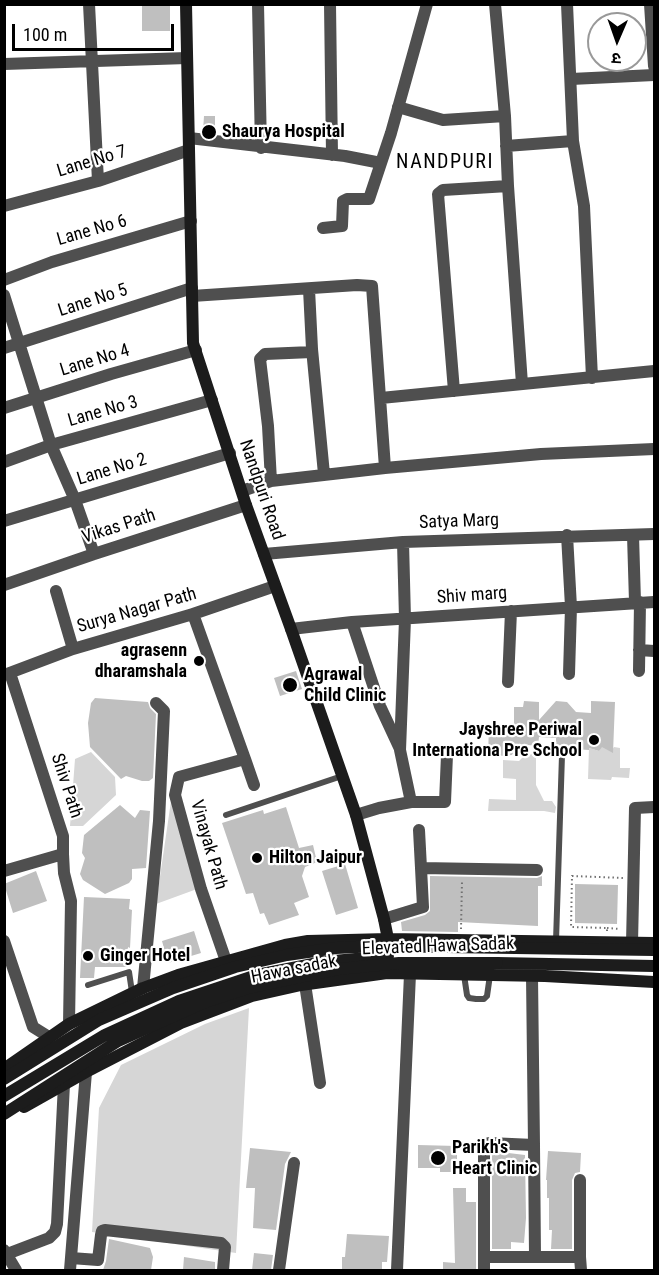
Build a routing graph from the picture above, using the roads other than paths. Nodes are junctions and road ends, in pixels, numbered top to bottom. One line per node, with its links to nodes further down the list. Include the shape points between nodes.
1 (89, 4): 10 (street)
2 (186, 4): 9 (main road, Nandpuri Road)
3 (258, 4): 20 (street)
4 (330, 4): 21 (street)
5 (427, 4): 15 (street)
6 (495, 4): 16 (street)
7 (567, 4): 14 (street)
8 (650, 4): 12 (street)
9 (187, 58): 10 (street); 18 (main road, Nandpuri Road)
10 (92, 62): 11 (street); 23 (street)
11 (4, 64)
12 (654, 66)
13 (654, 75): 14 (street)
14 (571, 79): 17 (street)
15 (398, 107): 16 (street, via 443,120); 22 (street)
16 (505, 116): 19 (street)
17 (573, 141): 19 (street); 37 (street, via 584,206)
18 (189, 144): 20 (street); 23 (street, Lane No 7); 26 (main road, Nandpuri Road)
19 (506, 146): 24 (street)
20 (261, 148): 21 (street)
21 (332, 155): 22 (street)
22 (381, 163): 27 (street, via 369,199 347,198 343,201 342,226)
23 (98, 181): 25 (street, Lane No 7)
24 (508, 186): 38 (street); 39 (street, via 443,190 438,195)
25 (4, 206)
26 (190, 221): 28 (street, Lane No 6); 30 (main road, Nandpuri Road)
27 (323, 228)
28 (4, 280)
29 (309, 289): 30 (street, Lane No 5); 35 (street); 41 (street, Lane No 5, via 372,286)
30 (192, 292): 32 (street, Lane No 5); 34 (main road, Nandpuri Road)
31 (4, 295): 32 (street)
32 (18, 344): 33 (street, Lane No 5); 40 (street)
33 (4, 348)
34 (196, 350): 40 (street, Lane No 4); 42 (main road, Nandpuri Road)
35 (312, 352): 49 (street); 50 (street, via 266,354 260,359)
36 (654, 371): 37 (street)
37 (592, 378): 38 (street)
38 (522, 384): 39 (street)
39 (454, 391): 41 (street)
40 (35, 398): 43 (street, Lane No 4); 44 (street)
41 (381, 398): 48 (street)
42 (212, 400): 44 (street, Lane No 3); 46 (main road, Nandpuri Road)
43 (4, 408)
44 (51, 445): 47 (street, Lane No 3); 52 (street)
45 (654, 449): 48 (street)
46 (230, 453): 51 (main road, Nandpuri Road); 52 (street, Lane No 2)
47 (4, 462)
48 (385, 468): 49 (street)
49 (324, 474): 50 (street)
50 (271, 481): 51 (street)
51 (242, 490): 53 (main road, Nandpuri Road)
52 (75, 500): 54 (street, Lane No 2); 59 (street)
53 (246, 505): 59 (street, Vikas Path); 60 (main road, Nandpuri Road)
54 (4, 522)
55 (654, 534): 56 (street, Satya Marg)
56 (633, 535): 57 (street, Satya Marg); 64 (street)
57 (567, 536): 58 (street, Satya Marg); 66 (street)
58 (403, 542): 60 (street, Satya Marg); 69 (street)
59 (94, 554): 61 (street, Vikas Path)
60 (264, 554): 62 (main road, Nandpuri Road)
61 (4, 585)
62 (275, 586): 68 (street, Surya Nagar Path); 71 (main road, Nandpuri Road)
63 (56, 591): 72 (street)
64 (637, 602): 65 (street, Shiv marg); 66 (street, Shiv marg); 73 (street)
65 (654, 602)
66 (571, 607): 67 (street, Shiv marg); 77 (street)
67 (511, 611): 69 (street, Shiv marg); 78 (street)
68 (193, 614): 72 (street, Surya Nagar Path); 83 (street)
69 (405, 619): 70 (street, Shiv marg); 80 (street)
70 (352, 622): 71 (street, Shiv marg); 80 (street, via 380,706)
71 (291, 629): 84 (main road, Nandpuri Road)
72 (73, 649): 76 (street, Surya Nagar Path)
73 (639, 650): 74 (street); 75 (street)
74 (654, 651)
75 (639, 671)
76 (7, 674): 91 (street, Shiv Path, via 63,836)
77 (569, 674)
78 (508, 682)
79 (156, 703): 113 (street, via 164,711 159,821)
80 (400, 750): 86 (street)
81 (447, 755): 86 (street, via 445,802)
82 (562, 755): 98 (lane)
83 (244, 759): 85 (street); 103 (street, Vinayak Path, via 179,777 175,795)
84 (342, 776): 88 (lane); 89 (main road, Nandpuri Road)
85 (254, 785)
86 (411, 802): 89 (street)
87 (654, 807): 99 (street, via 635,808)
88 (226, 815)
89 (356, 815): 95 (main road, Nandpuri Road)
90 (419, 830): 92 (street)
91 (63, 854): 94 (street); 114 (street, Shiv Path, via 71,901)
92 (422, 868): 93 (street); 95 (street, via 423,907)
93 (537, 870)
94 (4, 871)
95 (384, 919): 96 (main road, Nandpuri Road)
96 (388, 939): 98 (main road, Hawa sadak); 102 (main road, Nandpuri Road); 103 (main road, Hawa sadak, via 308,941)
97 (4, 941): 115 (street, via 33,1027)
98 (556, 942): 99 (main road, Hawa sadak)
99 (632, 943): 100 (main road, Hawa sadak)
100 (654, 944)
101 (654, 950): 118 (main road, Elevated Hawa Sadak, bridge, via 376,946 287,955 184,984 99,1020)
102 (388, 956): 105 (main road, Nandpuri Road); 121 (main road, bridge, via 323,962 257,975 179,1001 105,1035)
103 (226, 961): 113 (main road, Hawa sadak)
104 (654, 966): 123 (main road, Elevated Hawa Sadak, bridge, via 399,963 339,969 248,988 205,1002 118,1041)
105 (387, 973): 106 (main road, Hawa sadak); 111 (main road, Hawa sadak)
106 (410, 974): 107 (main road, Hawa sadak); 137 (street)
107 (464, 975): 108 (main road, Hawa sadak); 108 (lane, via 469,998 484,999)
108 (490, 975): 109 (main road, Hawa sadak)
109 (532, 976): 110 (main road, Hawa sadak); 125 (street)
110 (654, 981)
111 (305, 984): 117 (main road, Hawa sadak, via 252,996 181,1023); 119 (street)
112 (88, 985): 113 (lane, via 129,972)
113 (137, 990): 114 (main road, Hawa sadak)
114 (69, 1024): 115 (main road, Hawa sadak)
115 (48, 1037): 116 (main road, Hawa sadak)
116 (4, 1069): 122 (main road)
117 (86, 1072): 120 (main road, Hawa sadak); 129 (street)
118 (4, 1079)
119 (320, 1083)
120 (64, 1084): 122 (main road, Hawa sadak); 128 (street, via 55,1232 49,1238)
121 (4, 1096)
122 (26, 1106): 124 (main road, Hawa sadak)
123 (4, 1114)
124 (4, 1119)
125 (534, 1145): 130 (street, via 485,1145); 131 (street)
126 (294, 1162): 136 (street)
127 (580, 1180): 132 (street)
128 (6, 1252): 133 (street)
129 (71, 1257): 134 (street); 135 (street, via 98,1260 100,1235 105,1230 221,1243 225,1247)
130 (484, 1257): 131 (street); 138 (street)
131 (535, 1257): 132 (street)
132 (580, 1257): 139 (street)
133 (16, 1270)
134 (70, 1270)
135 (223, 1270)
136 (279, 1270)
137 (397, 1270)
138 (484, 1270)
139 (580, 1270)

